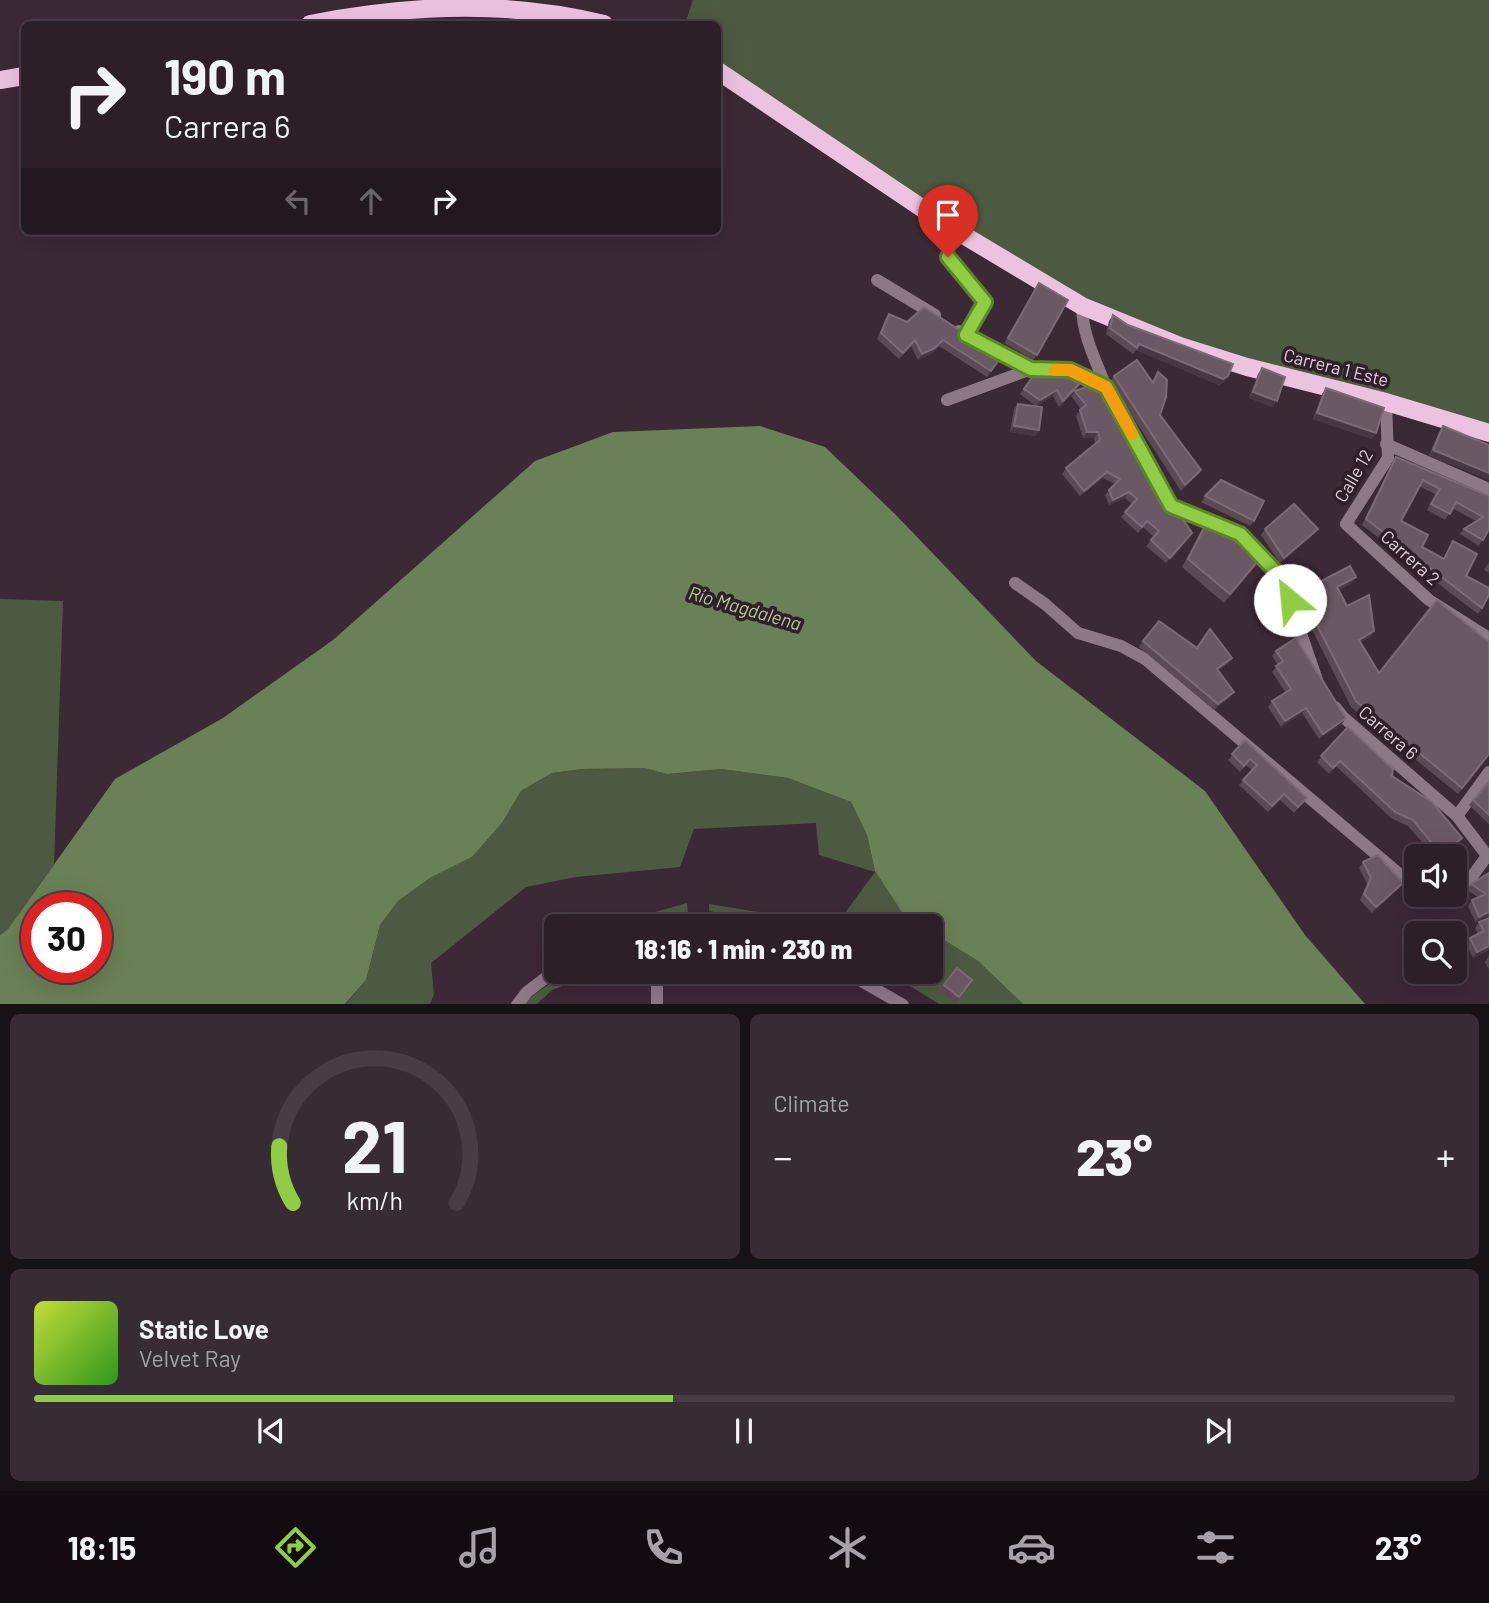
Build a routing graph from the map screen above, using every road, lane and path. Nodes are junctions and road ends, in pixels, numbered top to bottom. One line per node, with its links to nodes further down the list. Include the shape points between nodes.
1 (328, 21): 2 (main road, via 411,9 463,8)
2 (584, 21)
3 (721, 73): 6 (main road, Carrera 1 Este)
4 (21, 76): 5 (main road)
5 (0, 80)
6 (950, 227): 8 (main road, Carrera 1 Este); 9 (street, via 948,257 985,302)
7 (877, 279): 9 (street)
8 (1082, 306): 11 (street, Carrera 6, via 1087,340); 13 (main road, Carrera 1 Este, via 1180,346)
9 (966, 335): 10 (street)
10 (1031, 369): 11 (street, via 1070,370); 12 (street)
11 (1106, 387): 21 (street, Carrera 6, via 1171,506 1240,534 1282,578 1320,686 1343,717)
12 (947, 400)
13 (1386, 402): 14 (main road, Carrera 1 Este); 15 (street, Calle 12)
14 (1489, 433)
15 (1386, 444): 16 (street); 17 (street, Calle 12, via 1388,458)
16 (1489, 489)
17 (1346, 524): 19 (street, Carrera 2, via 1429,600)
18 (1015, 583): 23 (street, via 1078,633 1146,659)
19 (1489, 638)
20 (1489, 772): 21 (street)
21 (1457, 816): 22 (street, Carrera 6)
22 (1488, 857): 24 (street)
23 (1404, 878)
24 (1467, 884)
25 (544, 979): 29 (street)
26 (657, 984): 30 (street)
27 (863, 984): 28 (street)
28 (888, 1001): 31 (street)
29 (517, 1004)
30 (657, 1004)
31 (903, 1004)

